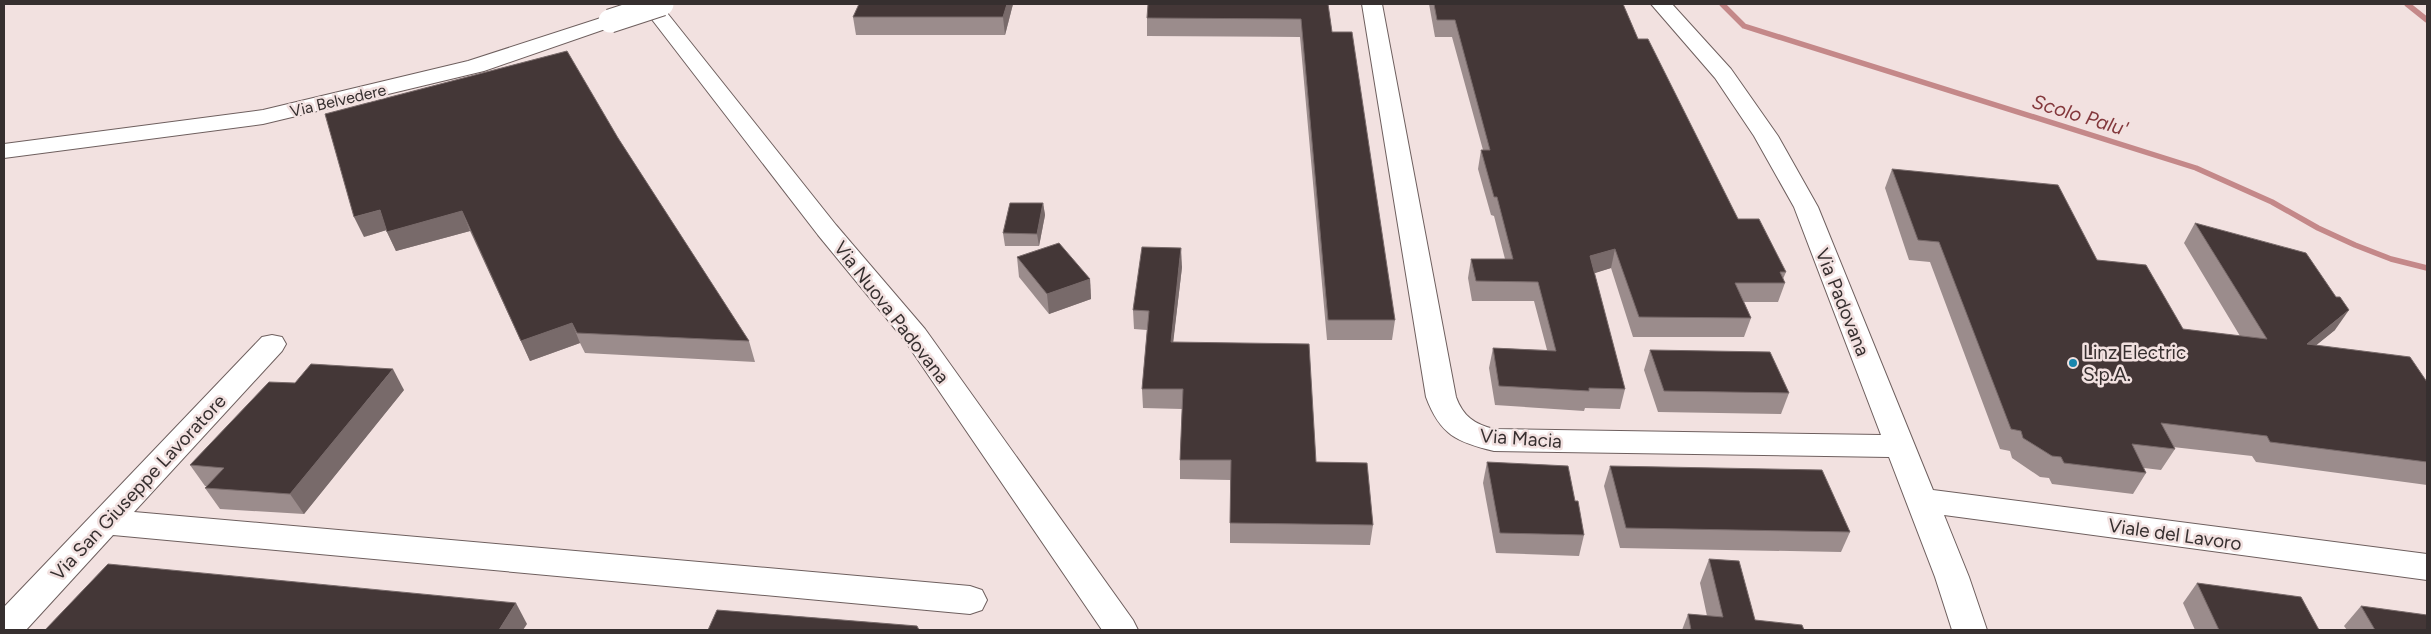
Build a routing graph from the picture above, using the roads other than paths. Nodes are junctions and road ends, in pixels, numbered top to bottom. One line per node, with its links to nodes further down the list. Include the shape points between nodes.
1 (650, 4): 13 (street, Via Nuova Padovana, via 827,230 915,335)
2 (662, 4): 5 (street, Via Belvedere, bridge, via 476,66 366,94 272,115)
3 (1372, 4): 7 (street, Via Macia, via 1441,397 1455,424 1468,434 1494,440)
4 (1661, 4): 7 (street, Via Padovana, via 1724,74 1766,136 1806,207)
5 (4, 151)
6 (272, 344): 9 (street, Via San Giuseppe Lavoratore)
7 (1900, 446): 8 (street, Via Padovana)
8 (1922, 500): 10 (street, Viale del Lavoro); 14 (street, Via Padovana)
9 (104, 522): 11 (street); 12 (street, Via San Giuseppe Lavoratore)
10 (2427, 568)
11 (970, 600)
12 (4, 630)
13 (1121, 630)
14 (1969, 630)

